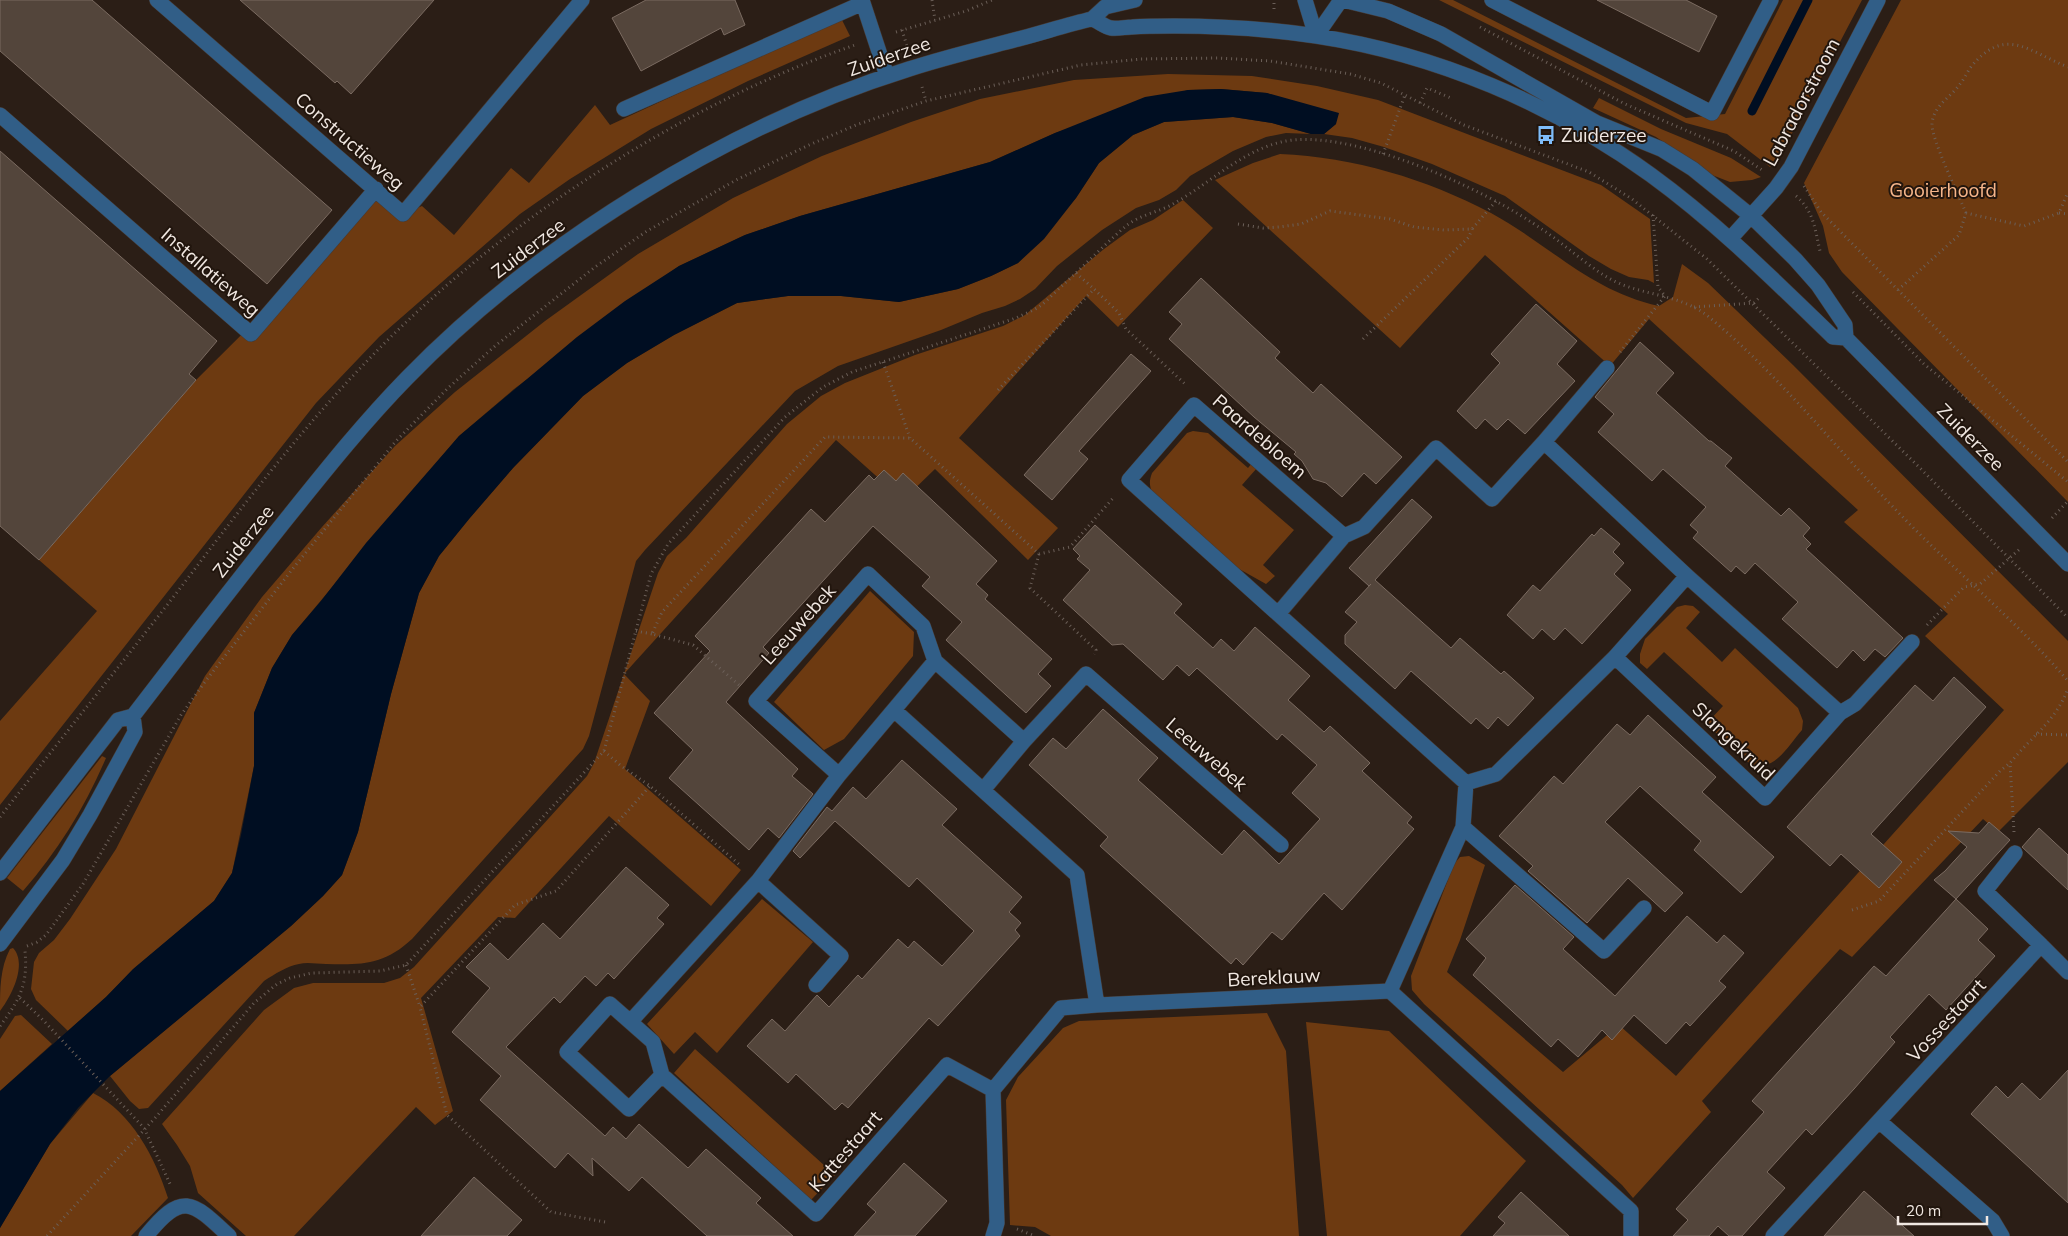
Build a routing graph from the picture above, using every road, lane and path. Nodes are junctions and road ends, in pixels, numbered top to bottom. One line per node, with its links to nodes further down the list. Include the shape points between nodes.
1 (157, 0): 34 (street, Constructieweg)
2 (582, 0): 34 (street, Constructieweg, via 403,214)
3 (932, 0): 4 (path, via 935,20)
4 (992, 0)
5 (1135, 0): 13 (street, Zuiderzee, via 1105,7)
6 (1274, 0): 12 (path)
7 (1305, 0): 16 (street)
8 (1342, 0): 16 (street); 42 (street, Zuiderzee, via 1384,10 1441,34 1597,123 1661,148 1693,169)
9 (1492, 0): 10 (street, via 1712,113)
10 (1771, 0)
11 (1878, 0): 32 (street, Labradorstroom)
12 (1274, 8)
13 (1092, 18): 16 (street, Zuiderzee, via 1110,28 1230,27); 22 (street, Zuiderzee)
14 (1475, 25): 33 (path, via 1625,104 1734,151)
15 (902, 30): 17 (path)
16 (1316, 36): 45 (street, Zuiderzee, via 1426,62 1527,102 1634,164)
17 (909, 52)
18 (1261, 54): 19 (path)
19 (1261, 61): 23 (path, via 1330,70); 27 (path, via 1186,58 1102,63)
20 (2068, 67): 38 (path, via 2023,46 1991,48 1938,108 1932,124)
21 (1375, 74): 23 (path)
22 (887, 76): 29 (street, via 863,3); 87 (street, Zuiderzee, via 772,122 678,171 561,246 504,290 423,362 362,427)
23 (1373, 80): 25 (path)
24 (920, 83): 27 (path)
25 (1406, 95): 28 (path); 31 (path)
26 (1451, 98): 28 (path, via 1426,88)
27 (926, 101): 105 (path, via 809,145 736,180 648,231 550,301 448,388 396,441 344,503 204,683 159,750 93,869)
28 (1420, 103): 41 (path, via 1464,124 1589,172)
29 (624, 108)
30 (0, 115): 34 (street, Installatieweg, via 251,334)
31 (1383, 154): 37 (path); 47 (path, via 1325,140 1299,139 1278,143 1236,162 1173,204 1130,222)
32 (1791, 167): 42 (street, Labradorstroom); 50 (path, via 1821,212)
33 (1766, 173)
34 (376, 189)
35 (2068, 192): 39 (path)
36 (1793, 194): 46 (path, via 1809,209)
37 (1496, 201): 44 (path); 51 (path, via 1544,230 1606,276 1633,289)
38 (1966, 213): 39 (path, via 2024,226); 50 (path, via 1959,236)
39 (2059, 213): 40 (path)
40 (2068, 214)
41 (1653, 215): 51 (path, via 1658,287); 52 (path)
42 (1751, 216): 45 (street, Labradorstroom); 54 (street, Zuiderzee, via 1818,285 1845,325)
43 (1238, 224): 44 (path, via 1263,228 1301,224 1330,211 1444,230)
44 (1472, 229): 55 (path, via 1469,237)
45 (1730, 239): 54 (street, Zuiderzee, via 1834,337)
46 (1820, 254)
47 (1076, 273): 49 (path); 56 (path, via 1039,307 1016,318)
48 (1848, 287): 64 (path, via 1924,364)
49 (1094, 289): 58 (path); 59 (path, via 1119,313 1126,329 1184,383)
50 (1898, 290): 62 (path)
51 (1665, 296): 53 (path); 57 (path)
52 (1754, 303): 53 (path); 70 (path)
53 (1693, 307): 73 (path, via 1710,318 1769,371 1898,513)
54 (1846, 338): 71 (street, Zuiderzee)
55 (1363, 339)
56 (883, 362): 60 (path); 76 (path, via 852,372 822,387 785,417 668,544 651,574)
57 (1607, 368): 61 (street)
58 (998, 390)
59 (1194, 405): 63 (street, Paardebloem); 67 (street, Paardebloem)
60 (910, 438): 69 (path); 77 (path, via 826,438 662,612)
61 (1544, 442): 67 (street, via 1492,499 1436,448 1364,527); 72 (street)
62 (2068, 462)
63 (1129, 480): 69 (path, via 1070,546); 74 (street)
64 (2068, 482)
65 (2068, 501): 66 (path)
66 (2049, 521)
67 (1344, 536): 74 (street)
68 (2024, 544): 70 (path)
69 (1039, 554): 81 (path, via 1030,588 1096,650)
70 (2010, 559): 73 (path); 75 (path)
71 (2068, 564)
72 (1687, 576): 79 (street); 86 (street)
73 (1975, 586): 78 (path, via 1964,587); 82 (path, via 2028,636)
74 (1278, 614): 94 (street)
75 (2068, 618)
76 (636, 631): 77 (path); 91 (path)
77 (652, 634): 84 (path, via 693,645)
78 (1912, 642): 86 (street, Slangekruid, via 1855,704)
79 (1615, 657): 86 (street, Slangekruid, via 1765,798); 94 (street, via 1496,774)
80 (935, 661): 84 (street, Leeuwebek, via 923,626 868,574); 85 (street); 90 (street, Leeuwebek)
81 (1086, 674): 90 (street); 98 (street, Leeuwebek)
82 (2068, 681)
83 (2068, 688): 88 (path, via 2060,708)
84 (756, 700): 93 (street)
85 (894, 710): 93 (street); 96 (street)
86 (1840, 713)
87 (132, 716): 100 (street, Zuiderzee, via 118,720); 106 (street, via 135,732 90,815 63,860)
88 (2036, 734): 89 (path); 92 (path)
89 (2068, 735)
90 (1024, 741): 96 (street)
91 (604, 751): 95 (path); 108 (path)
92 (2010, 763): 99 (path); 103 (path, via 1879,901)
93 (839, 775): 101 (street)
94 (1466, 783): 97 (street)
95 (650, 786): 101 (path); 114 (path, via 556,891 514,905)
96 (983, 790): 113 (street, via 1077,875)
97 (1463, 827): 102 (street, via 1604,951); 111 (street)
98 (1281, 845)
99 (2015, 853): 107 (street, via 1985,891)
100 (0, 872)
101 (758, 881): 110 (street, via 841,956); 115 (street)
102 (1644, 908)
103 (1852, 910)
104 (47, 923): 105 (path)
105 (52, 927): 112 (path, via 38,942 24,947 25,977)
106 (0, 944)
107 (2041, 946): 109 (street); 119 (street, Vossestaart)
108 (406, 965): 114 (path); 120 (path, via 380,971 312,973 277,984 254,1003)
109 (2068, 972)
110 (816, 985)
111 (1390, 991): 113 (street, Bereklauw); 127 (street, via 1631,1211)
112 (20, 998): 116 (path); 120 (path)
113 (1097, 1005): 118 (street, Bereklauw, via 1061,1008)
114 (420, 1007): 122 (path, via 447,1115 551,1212)
115 (632, 1021): 117 (street, via 653,1042); 117 (street, via 610,1004 567,1052 630,1110)
116 (0, 1026)
117 (662, 1075): 118 (street, Kattestaart, via 816,1214 947,1065)
118 (993, 1090): 126 (street, via 997,1223)
119 (1880, 1121): 128 (street, Vossestaart); 129 (street, via 1993,1221)
120 (144, 1128): 121 (path); 123 (path)
121 (180, 1207): 124 (street, via 162,1216); 125 (street, via 197,1208)
122 (605, 1222)
123 (47, 1236)
124 (146, 1236)
125 (229, 1236)
126 (993, 1236)
127 (1631, 1236)
128 (1773, 1236)
129 (2002, 1236)

